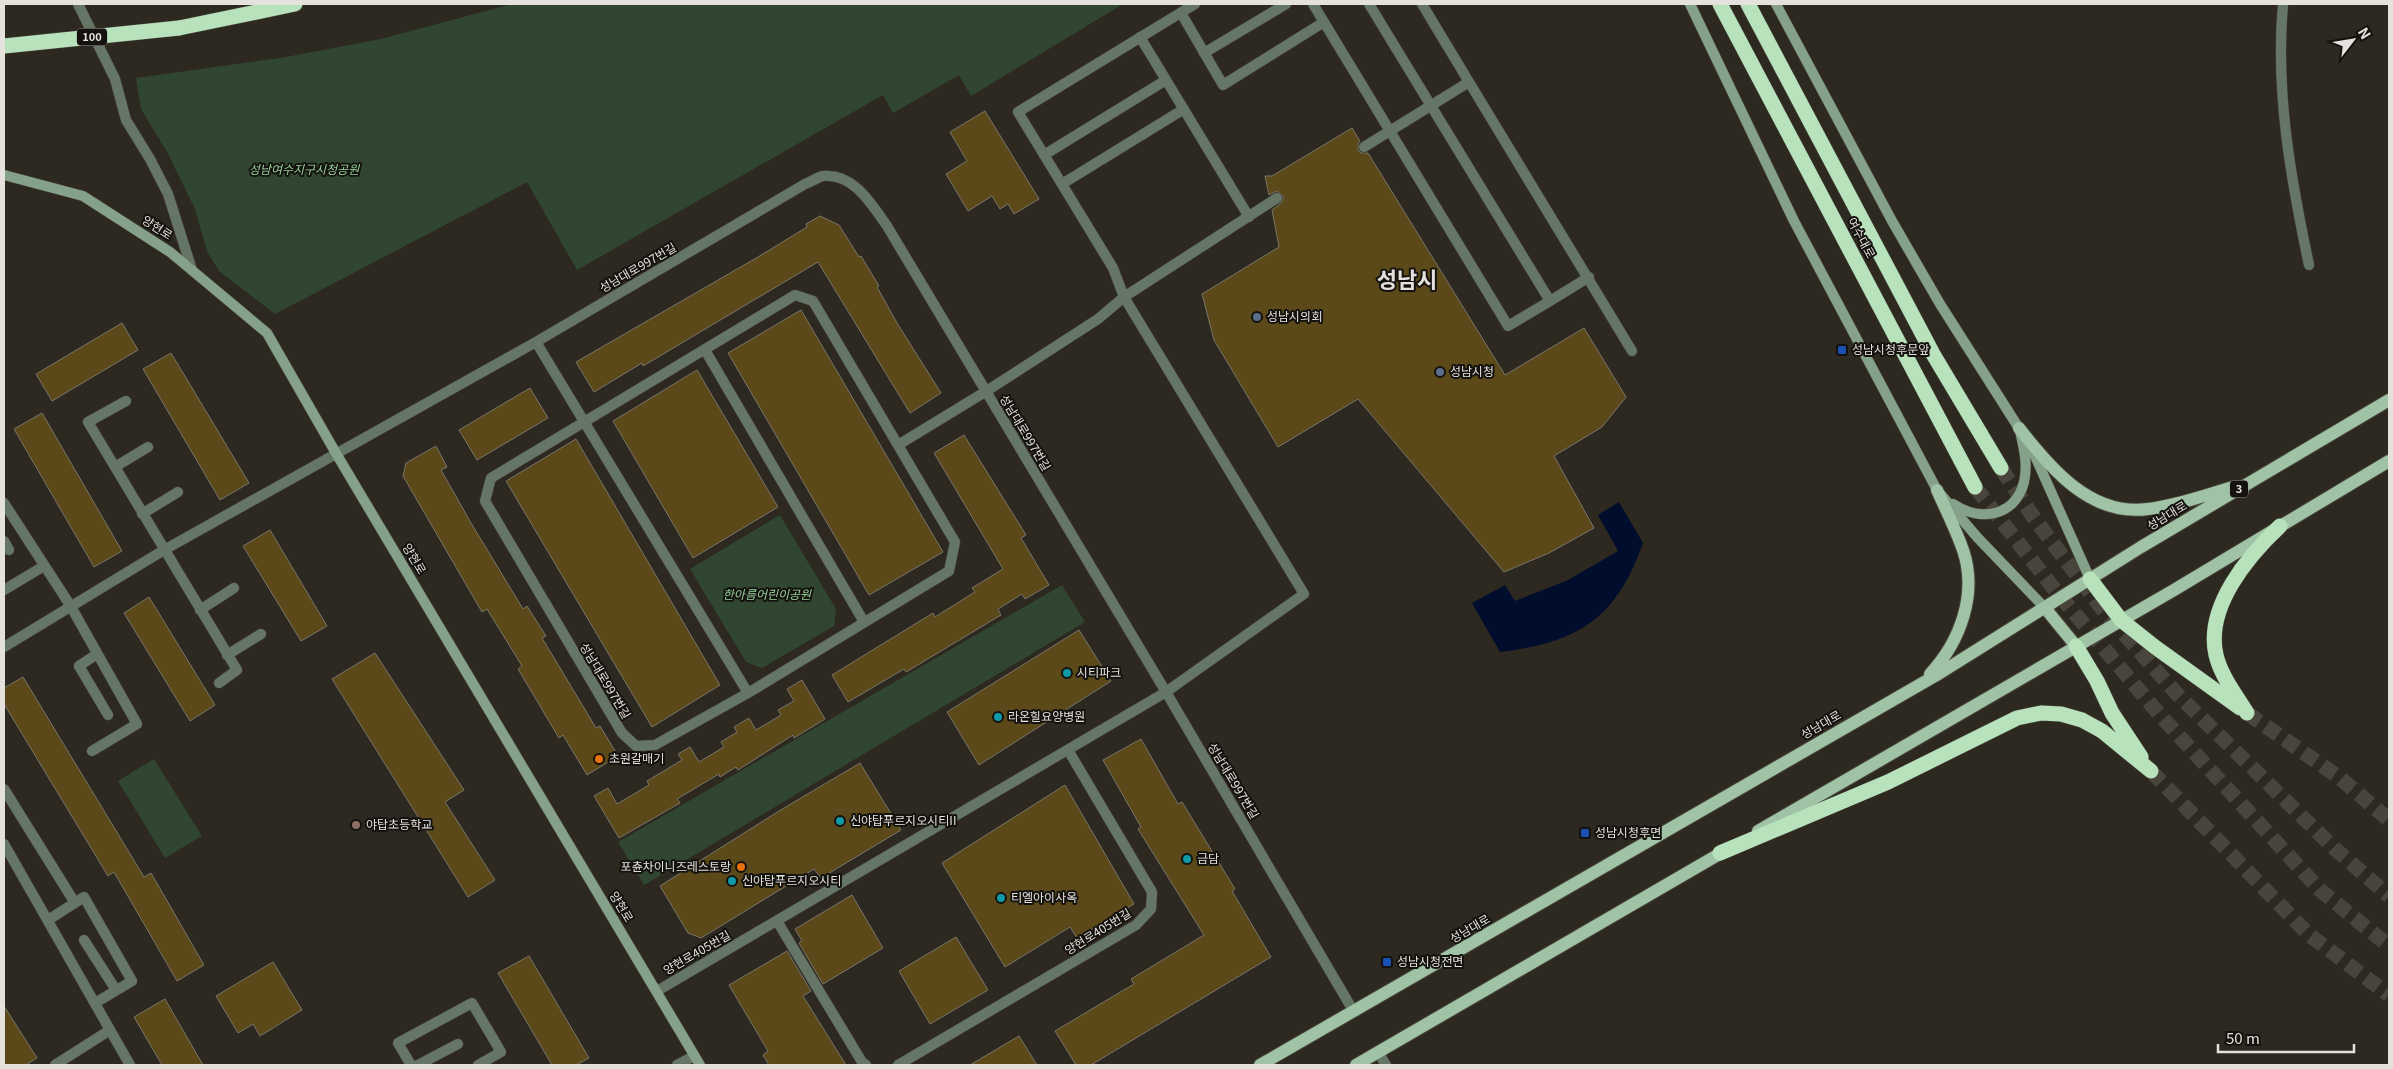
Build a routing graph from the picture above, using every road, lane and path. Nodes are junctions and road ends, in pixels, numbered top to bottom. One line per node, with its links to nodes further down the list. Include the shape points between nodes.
1 (78, 4): 30 (street, via 115,78 126,120 168,194)
2 (295, 4): 16 (highway, 100, bridge, via 179,28)
3 (1195, 4): 13 (street)
4 (1286, 4): 17 (street)
5 (1312, 4): 14 (street)
6 (1369, 4): 20 (street)
7 (1422, 4): 19 (street)
8 (1690, 4): 50 (main road, via 1794,221)
9 (1720, 4): 49 (highway, 여수대로)
10 (1748, 4): 47 (highway, 여수대로, via 1933,354)
11 (1776, 4): 41 (main road, via 1892,221)
12 (2283, 4): 29 (street, via 2283,98 2298,215)
13 (1181, 13): 15 (street); 17 (street)
14 (1324, 22): 17 (street, via 1222,85); 22 (street)
15 (1140, 37): 18 (street); 24 (street, via 1018,112)
16 (4, 46)
17 (1204, 53)
18 (1166, 80): 21 (street); 24 (street)
19 (1469, 82): 20 (street); 31 (street)
20 (1431, 106): 22 (street); 33 (street)
21 (1184, 109): 26 (street); 28 (street)
22 (1390, 131): 23 (street); 33 (street, via 1508,326)
23 (1364, 148)
24 (1044, 154): 26 (street)
25 (4, 175): 30 (main road, 양현로, via 83,196 170,252)
26 (1062, 184): 32 (street, via 1113,268)
27 (1278, 198): 28 (street)
28 (1249, 217): 32 (street)
29 (2309, 265)
30 (192, 270): 44 (main road, 양현로, via 267,333)
31 (1589, 277): 33 (street); 36 (street)
32 (1124, 297): 37 (street, via 1098,319); 72 (street, 양현로405번길, via 1304,594)
33 (1550, 301)
34 (536, 342): 37 (street, 성남대로997번길, via 823,176 851,183 874,206); 40 (street); 44 (street, 성남대로997번길)
35 (705, 350): 40 (street, 성남대로997번길); 42 (street, 성남대로997번길, via 795,295 813,301); 64 (street)
36 (1632, 351)
37 (985, 392): 42 (street); 72 (street, 성남대로997번길)
38 (2389, 400): 48 (main road, 성남대로 / 3)
39 (126, 401): 46 (street, via 88,422)
40 (584, 422): 73 (street); 73 (street, 성남대로997번길, via 491,478 485,501 622,733 636,746 655,745)
41 (2019, 428): 48 (main road, via 2068,482 2097,501 2110,505 2133,510 2150,509); 50 (main road, via 2026,472 2021,491 2008,507 1980,515 1962,510); 57 (main road, via 2046,478)
42 (898, 445): 64 (street, 성남대로997번길, via 955,542 949,570)
43 (148, 447): 46 (street)
44 (337, 455): 55 (street, 성남대로997번길); 85 (main road, 양현로)
45 (2389, 461): 54 (main road)
46 (115, 467): 53 (street)
47 (2001, 468)
48 (2248, 484): 57 (main road, 성남대로 / 3)
49 (1975, 487)
50 (1937, 490): 61 (main road); 71 (main road, via 1963,551 1967,596 1953,645 1941,662)
51 (178, 492): 53 (street)
52 (4, 503): 56 (street)
53 (142, 514): 55 (street)
54 (2280, 526): 63 (main road); 63 (highway, via 2251,555 2231,585 2217,618 2216,656 2247,713)
55 (164, 550): 60 (street, 성남대로997번길); 62 (street)
56 (44, 566): 59 (street); 60 (street)
57 (2090, 579): 61 (main road, 성남대로 / 3); 63 (highway)
58 (234, 588): 62 (street)
59 (4, 590)
60 (70, 606): 67 (street, 성남대로997번길); 68 (street)
61 (2045, 608): 66 (main road); 71 (main road, 성남대로)
62 (200, 610): 69 (street)
63 (2121, 620): 66 (main road)
64 (864, 622): 73 (street, 성남대로997번길)
65 (261, 634): 69 (street)
66 (2076, 646): 79 (main road); 79 (highway, via 2112,713 2151,771 2102,731 2082,720 2041,713 2017,718 1888,782)
67 (4, 647)
68 (97, 654): 74 (street, via 79,666); 76 (street, via 137,724)
69 (227, 655): 70 (street, via 237,670)
70 (219, 683)
71 (1914, 688): 87 (main road, 성남대로)
72 (1166, 692): 75 (street, 양현로405번길); 87 (street, 성남대로997번길)
73 (748, 693)
74 (108, 715)
75 (1068, 750): 82 (street, 양현로405번길); 100 (street, 양현로405번길, via 1152,892 1151,910 1136,925)
76 (92, 751)
77 (4, 789): 80 (street)
78 (4, 844): 81 (street)
79 (1720, 853): 90 (main road)
80 (75, 903): 81 (street); 84 (street, via 84,897 132,981)
81 (48, 920): 86 (street)
82 (776, 921): 85 (street, 양현로405번길); 99 (street)
83 (84, 940): 84 (street)
84 (116, 990): 86 (street)
85 (657, 991): 91 (main road, 양현로)
86 (95, 1003): 88 (street)
87 (1354, 1012): 101 (main road, 성남대로)
88 (110, 1030): 92 (street); 93 (street)
89 (458, 1044): 95 (street)
90 (1378, 1052): 102 (main road); 103 (street)
91 (694, 1056): 97 (street); 98 (main road, 양현로)
92 (55, 1065)
93 (130, 1065)
94 (411, 1065): 96 (street, via 398,1043 472,1003 501,1052)
95 (418, 1065)
96 (478, 1065)
97 (677, 1065)
98 (700, 1065)
99 (866, 1065)
100 (898, 1065)
101 (1260, 1065)
102 (1356, 1065)
103 (1386, 1065)

